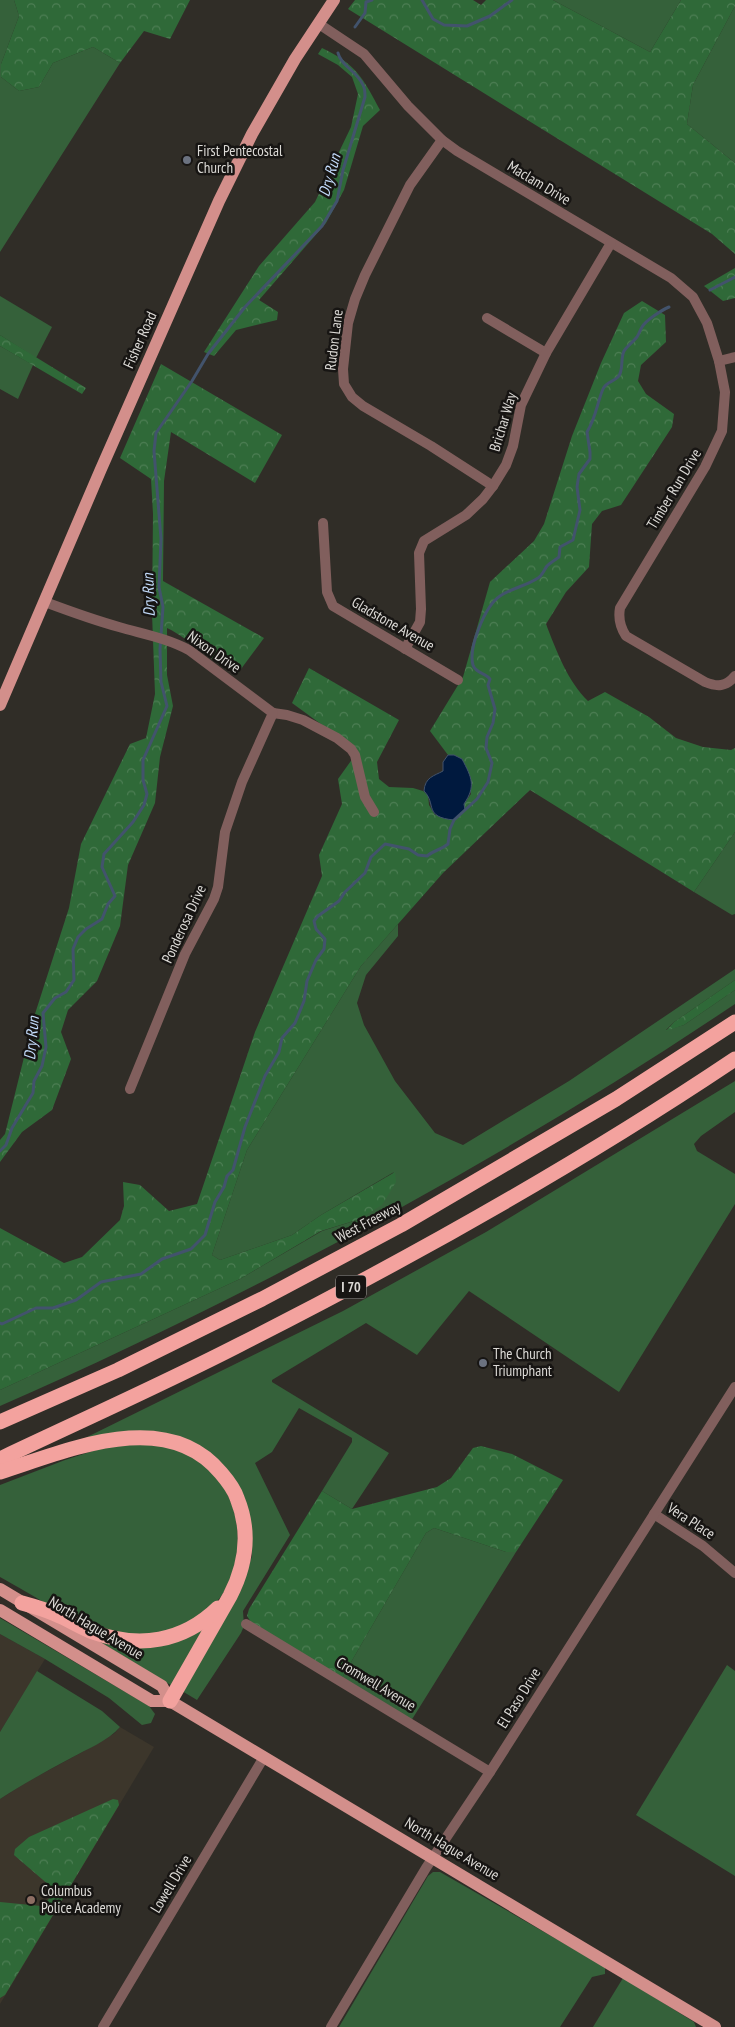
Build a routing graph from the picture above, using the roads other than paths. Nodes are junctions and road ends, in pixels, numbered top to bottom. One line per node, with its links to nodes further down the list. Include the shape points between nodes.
1 (334, 0): 2 (main road, Fisher Road)
2 (318, 24): 3 (street, Maclam Drive, via 364,54); 11 (main road, Fisher Road, via 252,134 219,201)
3 (442, 140): 4 (street, Maclam Drive); 9 (street, Rudon Lane, via 410,185 365,274 348,323 344,384 363,406)
4 (611, 243): 6 (street, Brichar Way); 8 (street, Maclam Drive, via 670,278 693,297 707,323)
5 (487, 318): 6 (street)
6 (546, 353): 9 (street, Brichar Way, via 521,405 513,446)
7 (735, 357): 8 (street)
8 (719, 361): 13 (street, Timber Run Drive, via 725,392 722,431 705,467 620,608 620,622 626,636 705,682 719,686)
9 (493, 486): 12 (street, Brichar Way, via 466,515 424,541 419,554 420,622)
10 (323, 523): 12 (street, Gladstone Avenue, via 327,592 333,606)
11 (45, 602): 15 (main road, Fisher Road); 16 (street, Nixon Drive, via 161,638 189,650)
12 (405, 649): 14 (street, Gladstone Avenue)
13 (735, 676)
14 (458, 680)
15 (0, 705)
16 (273, 713): 17 (street, via 303,720 351,749 365,797); 20 (street, Ponderosa Drive, via 242,782 225,832 214,899 185,954)
17 (374, 812)
18 (735, 1022): 22 (highway, West Freeway / I 70, via 616,1099 401,1225 118,1370)
19 (735, 1059): 23 (highway, I 70, via 617,1135 388,1268 239,1345)
20 (130, 1089)
21 (735, 1387): 25 (street, El Paso Drive)
22 (0, 1422)
23 (0, 1459)
24 (0, 1472): 28 (highway, via 103,1441 130,1438 175,1441 202,1454 225,1478 243,1513 246,1550 238,1582)
25 (654, 1514): 26 (street, Vera Place, via 708,1550); 34 (street, El Paso Drive)
26 (735, 1573)
27 (0, 1590): 29 (main road, North Hague Avenue)
28 (230, 1596): 29 (highway, via 217,1610 184,1633 147,1641 129,1641 94,1632 52,1612); 32 (highway)
29 (22, 1603): 32 (main road, North Hague Avenue, via 162,1686)
30 (0, 1610): 32 (main road, North Hague Avenue, via 152,1701)
31 (246, 1624): 34 (street, Cromwell Avenue)
32 (170, 1701): 33 (main road, North Hague Avenue)
33 (264, 1756): 35 (main road, North Hague Avenue); 37 (street, Lowell Drive)
34 (490, 1772): 35 (street, El Paso Drive)
35 (434, 1858): 36 (main road, North Hague Avenue); 38 (street, El Paso Drive)
36 (711, 2026)
37 (103, 2027)
38 (331, 2027)

